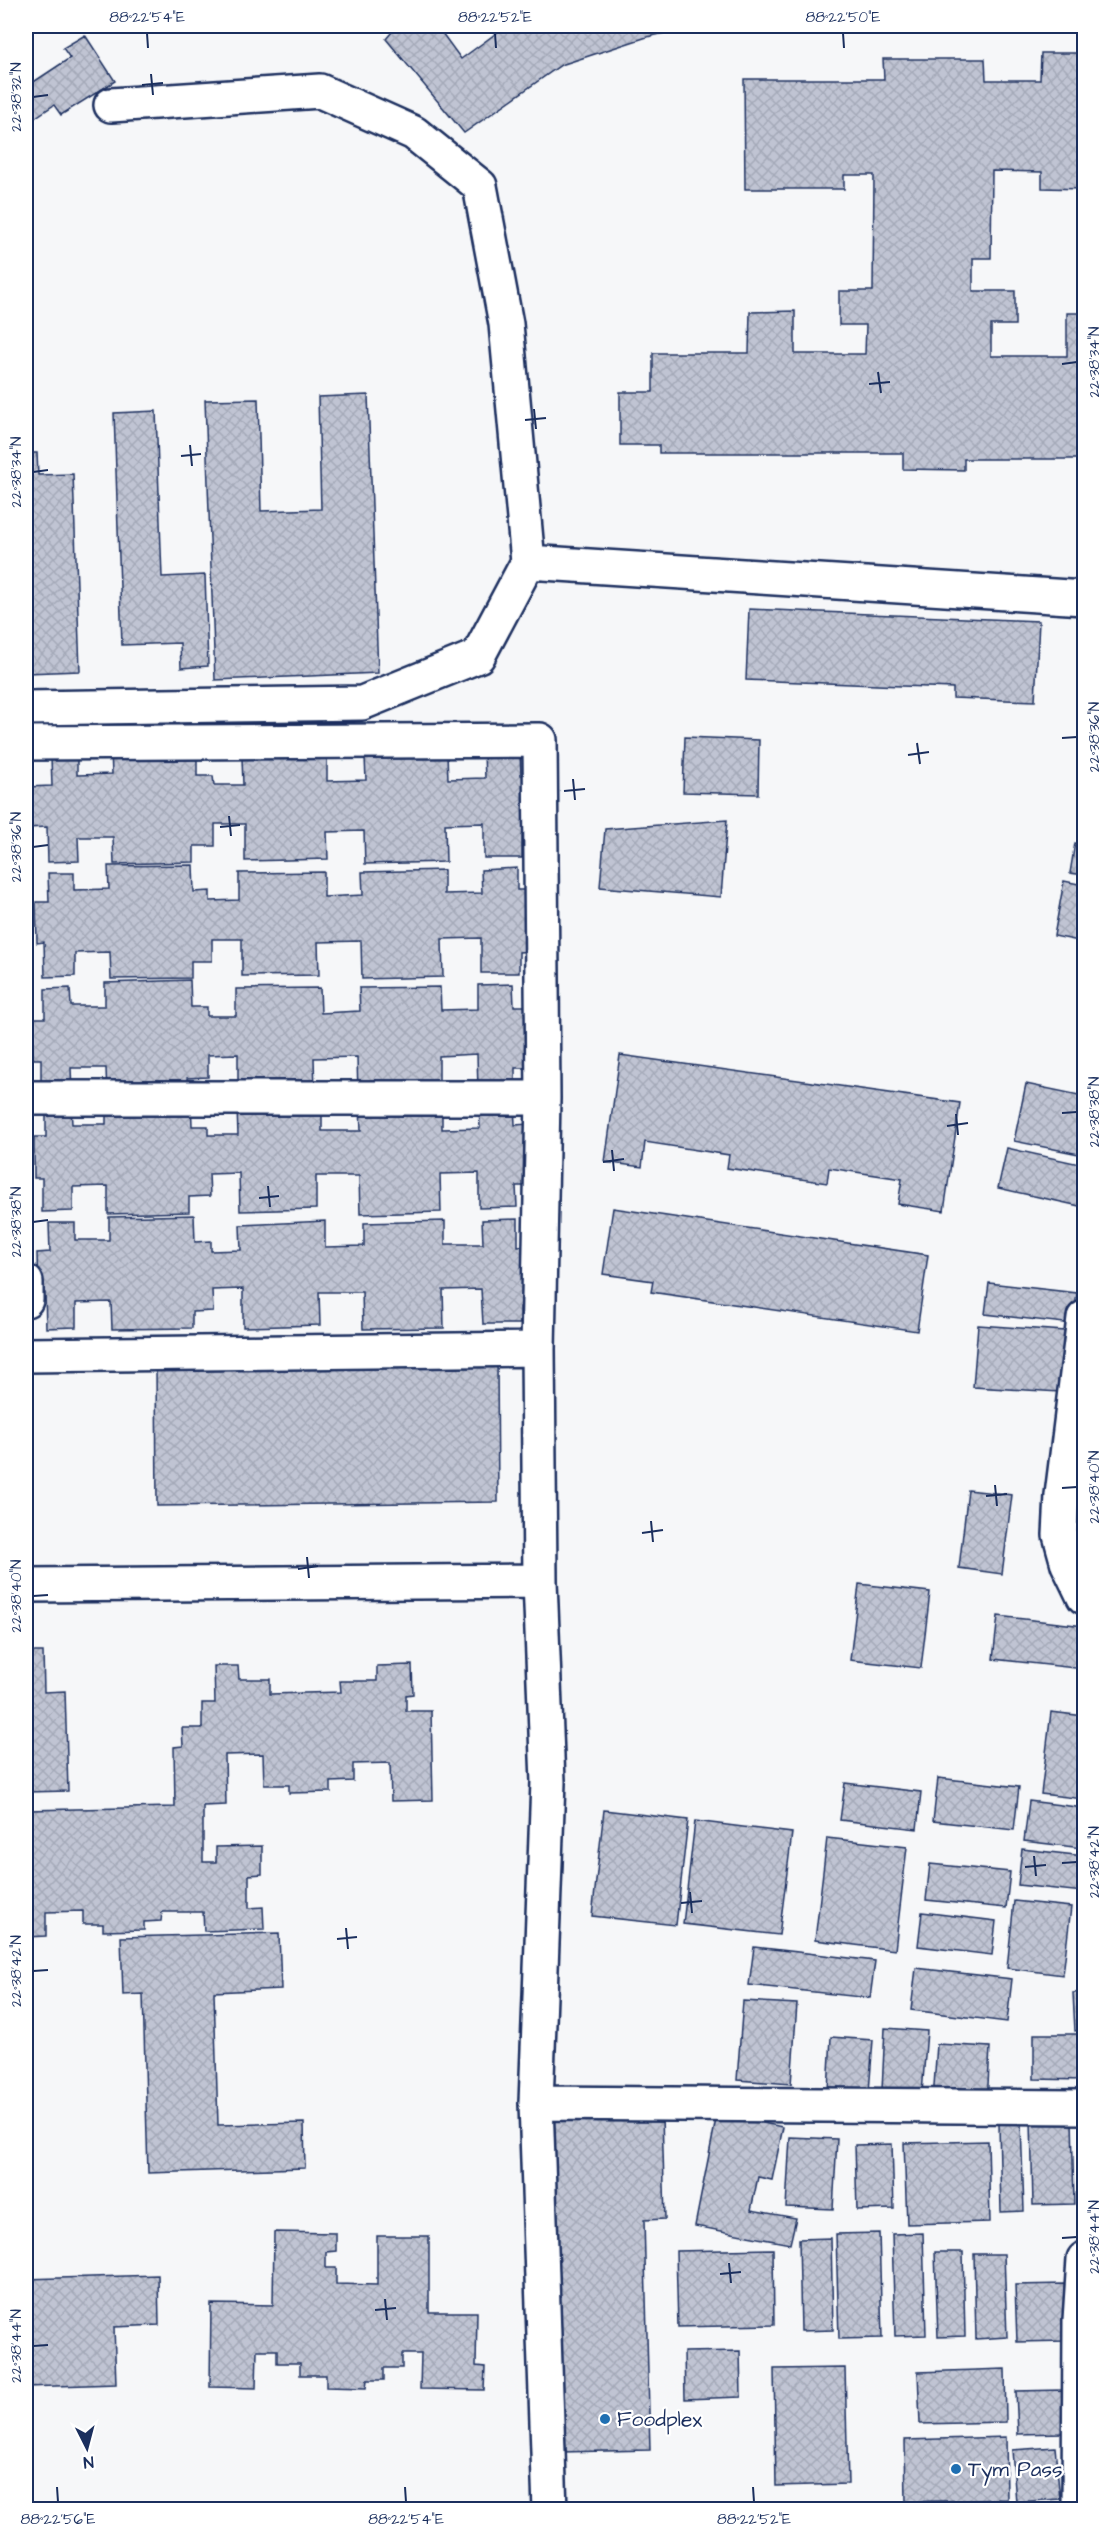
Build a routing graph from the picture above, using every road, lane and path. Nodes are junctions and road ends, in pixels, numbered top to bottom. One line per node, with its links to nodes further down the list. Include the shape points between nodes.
1 (111, 105): 2 (street, via 320,91 414,133 480,186 506,324)
2 (528, 562): 3 (street); 4 (street, via 478,656 362,703)
3 (1084, 598)
4 (26, 708)
5 (26, 743): 7 (street, via 540,740)
6 (26, 1098): 7 (street)
7 (543, 1098): 11 (street)
8 (26, 1282): 9 (street)
9 (26, 1300)
10 (1084, 1318): 15 (street, via 1060,1536)
11 (538, 1349): 12 (street); 13 (street)
12 (26, 1354)
13 (540, 1581): 14 (street); 16 (street, via 548,1782)
14 (26, 1585)
15 (1084, 1597)
16 (536, 2103): 17 (street); 19 (street)
17 (1084, 2115)
18 (1084, 2259): 20 (street)
19 (550, 2510)
20 (1079, 2510)

